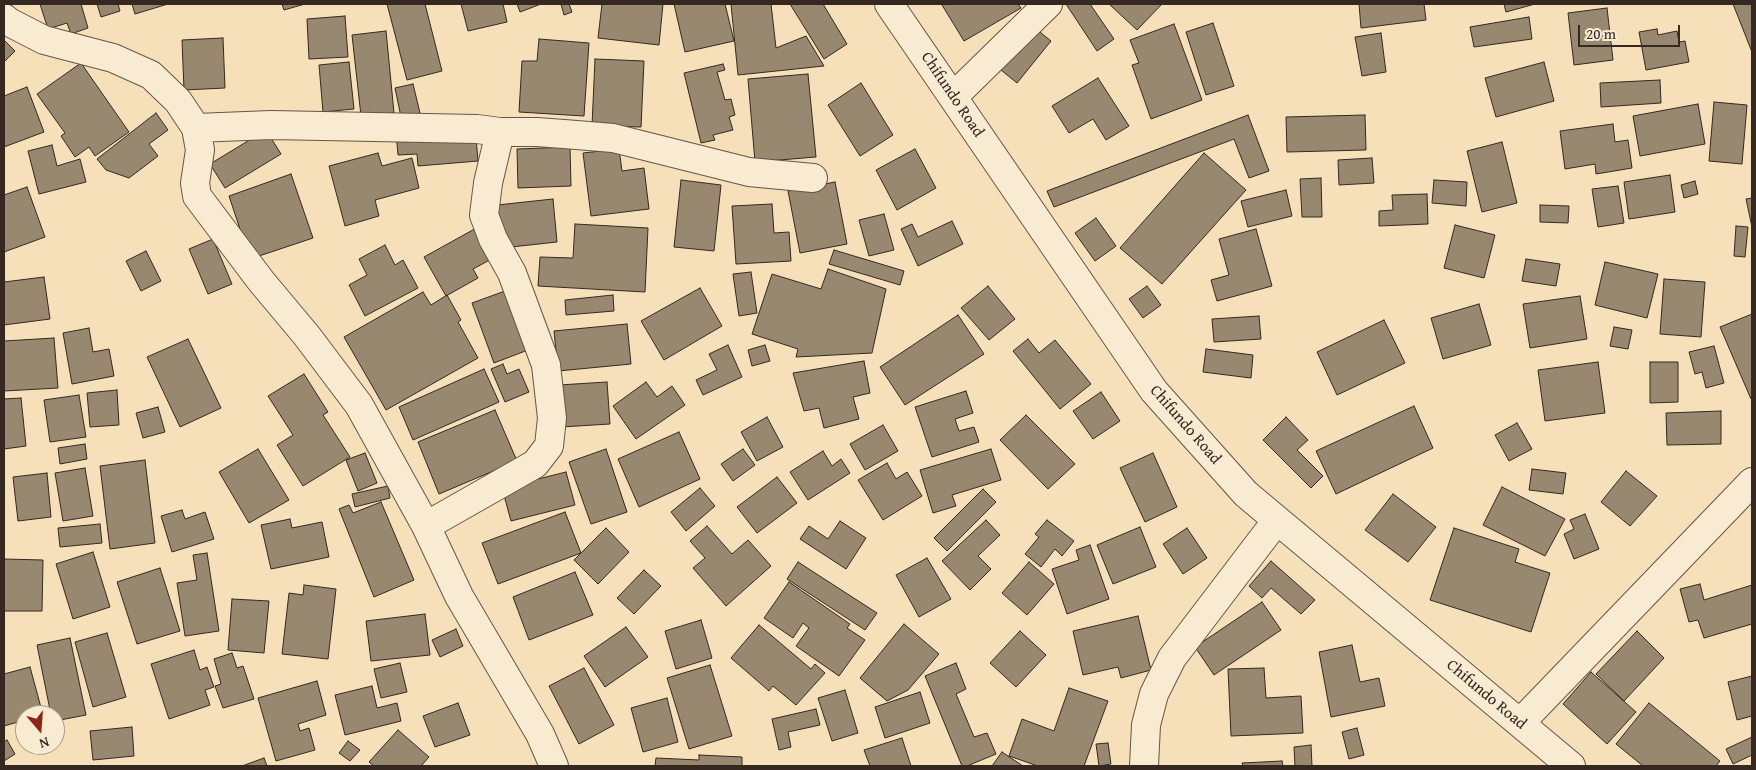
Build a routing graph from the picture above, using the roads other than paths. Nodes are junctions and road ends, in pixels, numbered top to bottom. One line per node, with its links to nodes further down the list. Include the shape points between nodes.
1 (889, 4): 4 (street, Chifundo Road)
2 (1048, 4): 4 (street)
3 (4, 18): 5 (street, via 44,40 113,58 151,75 178,101)
4 (953, 97): 9 (street, Chifundo Road, via 1154,391 1246,494)
5 (196, 128): 6 (street, via 271,125); 10 (street, via 200,150 195,183 197,196 359,405)
6 (500, 132): 7 (street, via 613,138 749,172); 10 (street, via 484,215 492,239 512,273 546,365 552,418 549,446 535,464)
7 (813, 178)
8 (1752, 482): 11 (street)
9 (1277, 520): 11 (street, Chifundo Road); 13 (street, via 1172,658 1154,694 1146,725)
10 (426, 526): 12 (street, via 459,596 540,734)
11 (1520, 723): 14 (street, Chifundo Road)
12 (554, 766)
13 (1144, 766)
14 (1570, 766)

